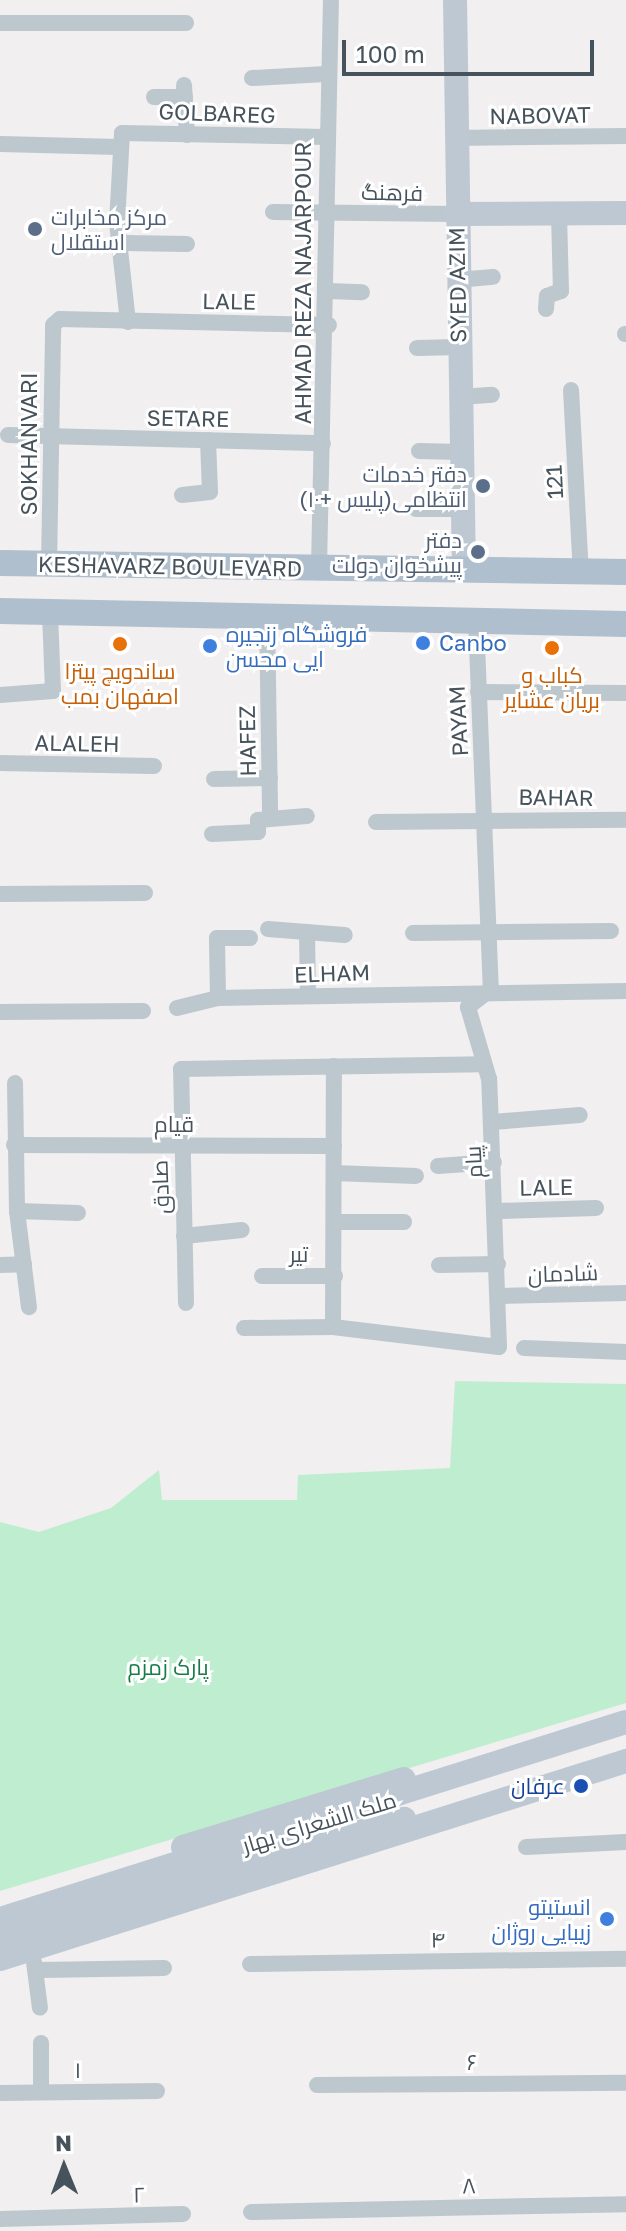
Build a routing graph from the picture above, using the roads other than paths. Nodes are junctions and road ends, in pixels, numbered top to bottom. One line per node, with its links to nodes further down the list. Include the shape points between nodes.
1 (331, 0): 5 (street, AHMAD REZA NAJARPOUR)
2 (455, 0): 11 (main road, SYED AZIM)
3 (0, 23): 4 (street)
4 (186, 23)
5 (326, 74): 6 (street); 10 (street, AHMAD REZA NAJARPOUR)
6 (252, 78)
7 (154, 97): 8 (street, via 184,91)
8 (187, 135): 10 (street, GOLBAREG); 13 (street, GOLBAREG, via 128,131)
9 (626, 136): 11 (street, NABOVAT)
10 (326, 137): 15 (street, AHMAD REZA NAJARPOUR)
11 (455, 138): 18 (main road, SYED AZIM)
12 (0, 144): 13 (street)
13 (118, 147): 19 (street, via 117,223)
14 (273, 212): 15 (street, فرهنگ)
15 (328, 213): 18 (street, فرهنگ); 23 (street, AHMAD REZA NAJARPOUR)
16 (559, 213): 17 (main road); 18 (main road); 25 (street, via 561,291 547,296)
17 (626, 213)
18 (455, 214): 22 (main road, SYED AZIM)
19 (125, 243): 20 (street); 26 (street)
20 (187, 244)
21 (493, 277): 22 (street)
22 (457, 280): 29 (main road, SYED AZIM)
23 (328, 291): 24 (street); 28 (street, AHMAD REZA NAJARPOUR)
24 (362, 292)
25 (546, 309)
26 (128, 322): 27 (street, LALE, via 60,319); 28 (street, LALE)
27 (53, 325): 35 (street, SOKHANVARI)
28 (329, 325): 37 (street, AHMAD REZA NAJARPOUR)
29 (459, 347): 30 (street); 33 (main road, SYED AZIM)
30 (417, 348)
31 (571, 390): 47 (street, 121)
32 (492, 395): 33 (street)
33 (460, 397): 39 (main road, SYED AZIM)
34 (8, 435): 35 (street, SETARE)
35 (52, 436): 36 (street, SETARE); 44 (street, SOKHANVARI)
36 (208, 440): 37 (street, SETARE); 40 (street, via 210,492)
37 (323, 443): 45 (street, AHMAD REZA NAJARPOUR)
38 (419, 451): 39 (street)
39 (461, 452): 42 (main road, SYED AZIM)
40 (182, 495)
41 (416, 509): 42 (street)
42 (463, 509): 46 (main road, SYED AZIM)
43 (0, 563): 44 (main road, KESHAVARZ BOULEVARD)
44 (49, 565): 45 (main road, KESHAVARZ BOULEVARD)
45 (319, 567): 46 (main road, KESHAVARZ BOULEVARD)
46 (464, 570): 47 (main road, KESHAVARZ BOULEVARD)
47 (581, 572): 48 (main road, KESHAVARZ BOULEVARD)
48 (626, 572)
49 (0, 611): 50 (main road)
50 (50, 612): 51 (main road); 56 (street, via 53,691)
51 (267, 617): 52 (main road); 59 (street, HAFEZ)
52 (476, 620): 53 (main road); 54 (street, PAYAM)
53 (626, 624)
54 (478, 692): 55 (street); 63 (street, PAYAM)
55 (626, 693)
56 (0, 695)
57 (0, 763): 58 (street, ALALEH)
58 (154, 766)
59 (270, 778): 60 (street); 62 (street, HAFEZ)
60 (214, 779)
61 (307, 816): 62 (street)
62 (270, 817): 66 (street, via 258,820 258,832)
63 (486, 818): 64 (street, BAHAR); 65 (street); 73 (street, PAYAM)
64 (626, 820)
65 (376, 822)
66 (212, 834)
67 (145, 893): 68 (street)
68 (0, 894)
69 (268, 929): 71 (street)
70 (611, 931): 73 (street)
71 (307, 932): 74 (street); 78 (street)
72 (413, 933): 73 (street)
73 (492, 933): 76 (street, PAYAM)
74 (345, 935)
75 (250, 938): 79 (street, via 217,938)
76 (491, 989): 77 (street, ELHAM); 78 (street, ELHAM); 83 (street, پیام, via 468,1007)
77 (626, 991)
78 (308, 996): 79 (street, ELHAM)
79 (218, 998): 80 (street, ELHAM)
80 (177, 1008)
81 (143, 1011): 82 (street)
82 (0, 1012)
83 (483, 1064): 84 (street); 87 (street, پیام)
84 (334, 1066): 89 (street, صادق, via 181,1069); 90 (street)
85 (15, 1083): 88 (street)
86 (580, 1115): 87 (street)
87 (493, 1122): 91 (street, پیام)
88 (14, 1145): 89 (street, قیام); 92 (street)
89 (181, 1146): 90 (street, قیام); 103 (street, صادق)
90 (334, 1146): 94 (street)
91 (494, 1162): 93 (street); 98 (street, پیام)
92 (8, 1165): 97 (street)
93 (438, 1166)
94 (334, 1173): 95 (street); 100 (street)
95 (416, 1176)
96 (596, 1208): 98 (street, LALE)
97 (17, 1211): 99 (street); 104 (street)
98 (498, 1211): 105 (street, پیام)
99 (78, 1213)
100 (335, 1222): 101 (street); 109 (street)
101 (404, 1222)
102 (242, 1230): 103 (street)
103 (184, 1236): 112 (street, صادق)
104 (24, 1264): 106 (street); 113 (street)
105 (498, 1264): 107 (street); 111 (street, پیام)
106 (0, 1265)
107 (439, 1265)
108 (262, 1276): 109 (street, تیر)
109 (335, 1276): 114 (street)
110 (626, 1293): 111 (street, شادمان)
111 (501, 1296): 114 (street, پیام, via 499,1347)
112 (186, 1303)
113 (29, 1307)
114 (333, 1327): 115 (street)
115 (244, 1328)
116 (524, 1348): 117 (street)
117 (626, 1352)
118 (617, 1725): 122 (main road, ملک الشعرای بهار)
119 (626, 1761): 122 (main road, ملک الشعرای بهار, via 502,1789)
120 (626, 1842): 121 (street)
121 (526, 1847)
122 (13, 1934): 123 (main road); 126 (street); 127 (street)
123 (0, 1959)
124 (626, 1959): 125 (street, ۴)
125 (250, 1964)
126 (164, 1968)
127 (40, 2008)
128 (41, 2043): 132 (street)
129 (626, 2083): 130 (street, ۶)
130 (317, 2085)
131 (157, 2091): 132 (street, ۱)
132 (41, 2092): 133 (street, ۱)
133 (0, 2093)
134 (626, 2204): 135 (street, ۸)
135 (251, 2212)
136 (183, 2214): 137 (street, ۲)
137 (0, 2219)

